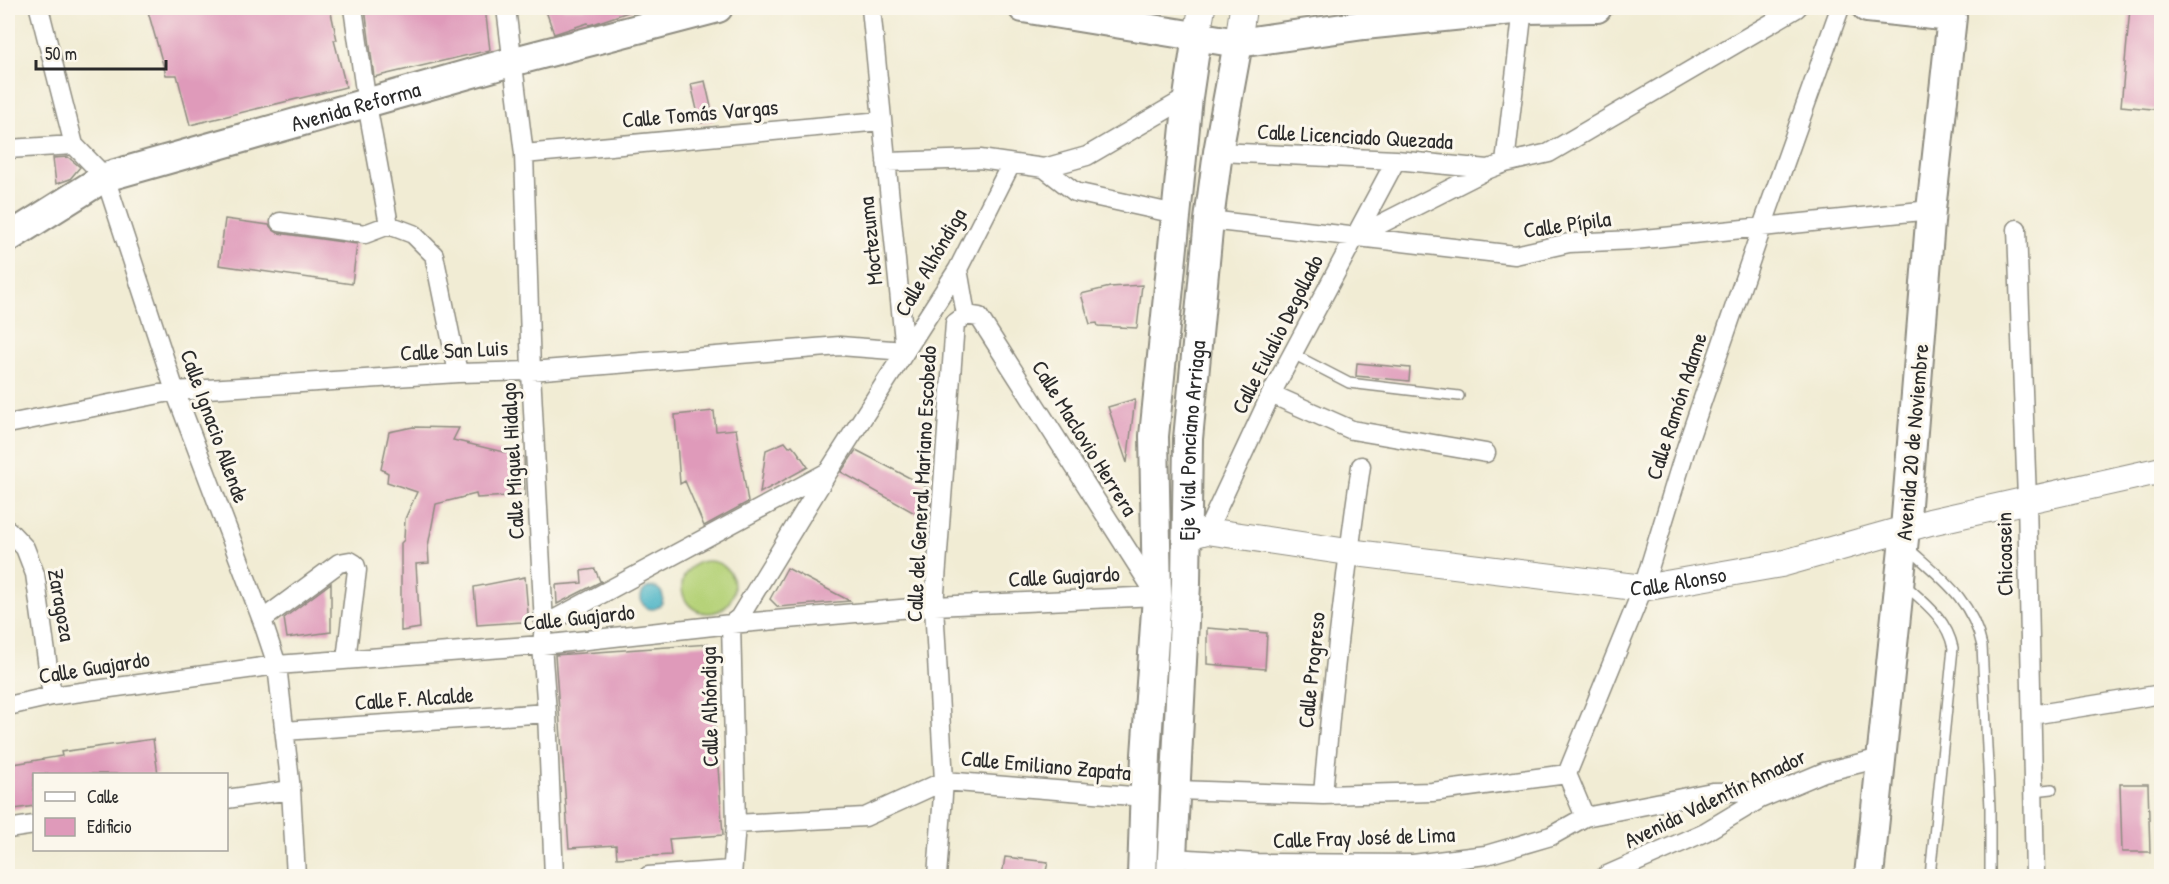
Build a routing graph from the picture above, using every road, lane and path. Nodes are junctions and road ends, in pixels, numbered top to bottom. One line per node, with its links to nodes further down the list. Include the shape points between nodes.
1 (39, 8): 22 (street, Calle Ignacio Allende)
2 (353, 8): 20 (street)
3 (506, 8): 18 (street, Calle Miguel Hidalgo)
4 (718, 8): 18 (main road, Avenida Reforma)
5 (871, 8): 21 (street)
6 (1023, 8): 15 (main road)
7 (1202, 8): 16 (street, Eje Vial Ponciano Arriaga)
8 (1243, 8): 17 (street, Eje Vial Ponciano Arriaga)
9 (1523, 8): 10 (main road); 17 (main road); 29 (street)
10 (1597, 8)
11 (1797, 8): 29 (street, Calle Licenciado Quezada, via 1549,153)
12 (1840, 8): 37 (street, Calle Ramón Adame)
13 (1867, 8): 14 (main road)
14 (1952, 12): 32 (main road, Avenida 20 de Noviembre)
15 (1080, 13): 16 (main road)
16 (1197, 36): 17 (main road); 19 (main road, Eje Vial Ponciano Arriaga)
17 (1238, 43): 24 (main road, Eje Vial Ponciano Arriaga)
18 (511, 62): 20 (main road, Avenida Reforma); 25 (street, Calle Miguel Hidalgo)
19 (1188, 97): 30 (street, via 1087,156); 33 (main road, Eje Vial Ponciano Arriaga)
20 (367, 104): 31 (main road, Avenida Reforma); 36 (street)
21 (881, 121): 25 (street, Calle Tomás Vargas); 27 (street)
22 (74, 145): 23 (street); 31 (street, Calle Ignacio Allende)
23 (8, 149)
24 (1218, 152): 26 (street, Calle Licenciado Quezada); 34 (main road, Eje Vial Ponciano Arriaga)
25 (524, 154): 45 (street, Calle Miguel Hidalgo)
26 (1396, 160): 29 (street, Calle Licenciado Quezada); 39 (street, Calle Eulalio Degollado)
27 (886, 162): 28 (street, via 980,159); 43 (street, Moctezuma)
28 (1011, 164): 30 (street); 41 (street, Calle Alhóndiga)
29 (1497, 166): 39 (street, Calle Licenciado Quezada)
30 (1044, 168): 33 (street, via 1075,192)
31 (105, 177): 40 (main road, Avenida Reforma); 47 (street, Calle Ignacio Allende)
32 (1931, 210): 37 (street, Calle Pípila); 58 (main road, Avenida 20 de Noviembre)
33 (1176, 214): 62 (main road, Eje Vial Ponciano Arriaga, via 1154,436)
34 (1209, 220): 39 (street, Calle Pípila); 57 (main road, Eje Vial Ponciano Arriaga, via 1188,440)
35 (280, 222): 36 (street, via 365,234)
36 (389, 225): 46 (street, via 413,234 434,255)
37 (1762, 227): 39 (street, Calle Pípila, via 1569,243 1515,255); 61 (street, Calle Ramón Adame)
38 (2017, 230): 55 (street, Chicoasein)
39 (1355, 237): 44 (street, Calle Eulalio Degollado)
40 (8, 238)
41 (958, 269): 42 (street); 43 (street, Calle Alhóndiga)
42 (966, 315): 62 (street, Calle Maclovio Herrera, via 979,317); 63 (street, Calle del General Mariano Escobedo, via 955,323)
43 (905, 351): 45 (street, Calle San Luis, via 840,346); 54 (street, Calle Alhóndiga)
44 (1293, 354): 48 (street, Calle Eulalio Degollado); 49 (lane, via 1349,383)
45 (531, 371): 46 (street, Calle San Luis); 66 (street, Calle Miguel Hidalgo)
46 (458, 373): 47 (street, Calle San Luis)
47 (175, 391): 50 (street, Calle San Luis); 64 (street, Calle Ignacio Allende)
48 (1271, 394): 51 (street, via 1352,430); 57 (street, Calle Eulalio Degollado)
49 (1459, 396)
50 (8, 424)
51 (1486, 453)
52 (1362, 466): 59 (street, Calle Progreso)
53 (2162, 470): 55 (street, Calle Alonso)
54 (827, 472): 65 (street, Calle Alhóndiga, via 739,618); 66 (street, Calle Alhóndiga)
55 (2027, 499): 58 (street, Calle Alonso); 74 (street, Chicoasein)
56 (8, 530): 71 (street, Zaragoza, via 25,548 35,574)
57 (1197, 533): 59 (street, Calle Alonso); 81 (main road, Eje Vial Ponciano Arriaga)
58 (1904, 536): 60 (main road, Avenida 20 de Noviembre); 61 (street, Calle Alonso, via 1781,564); 101 (lane, via 1962,599 1979,633 1990,808)
59 (1348, 552): 61 (street, Calle Alonso); 84 (street, Calle Progreso)
60 (1900, 580): 76 (main road, Avenida 20 de Noviembre); 100 (lane, via 1940,618 1953,648)
61 (1643, 588): 77 (street, Calle Ramón Adame)
62 (1157, 596): 63 (street, Calle Guajardo); 85 (main road, Eje Vial Ponciano Arriaga)
63 (934, 606): 65 (street, Calle Guajardo); 78 (street, Calle del General Mariano Escobedo)
64 (262, 620): 68 (street, via 339,563 350,561 357,570); 69 (street, Calle Ignacio Allende)
65 (731, 624): 67 (street, Calle Guajardo); 88 (street, Calle Alhóndiga)
66 (544, 625): 67 (street, Calle Miguel Hidalgo)
67 (542, 645): 68 (street, Calle Guajardo); 73 (street, Calle Miguel Hidalgo)
68 (346, 659): 69 (street, Calle Guajardo)
69 (277, 665): 71 (street, Calle Guajardo); 75 (street, Calle Ignacio Allende)
70 (2162, 694): 74 (street)
71 (52, 696): 72 (street, Calle Guajardo)
72 (8, 706)
73 (547, 713): 75 (street, Calle F. Alcalde); 94 (street, Calle Miguel Hidalgo)
74 (2032, 715): 83 (street, Chicoasein)
75 (284, 731): 80 (street, Calle Ignacio Allende)
76 (1881, 758): 82 (street, Avenida Valentín Amador, via 1824,772); 99 (main road, Avenida 20 de Noviembre)
77 (1567, 774): 84 (street, via 1432,792); 87 (street)
78 (944, 782): 85 (street, Calle Emiliano Zapata); 88 (street, Calle Emiliano Zapata, via 865,818); 96 (street, Calle del General Mariano Escobedo)
79 (2052, 789): 83 (lane)
80 (291, 790): 86 (street); 93 (street, Calle Ignacio Allende)
81 (1177, 790): 84 (street); 91 (main road, Eje Vial Ponciano Arriaga)
82 (1778, 791): 87 (street, Calle Fray José de Lima, via 1712,792); 98 (street, Avenida Valentín Amador, via 1705,832)
83 (2034, 791): 102 (street, Chicoasein)
84 (1323, 795)
85 (1145, 797): 97 (main road, Eje Vial Ponciano Arriaga)
86 (228, 799)
87 (1585, 816): 91 (street, Calle Fray José de Lima, via 1551,836 1486,855 1413,864)
88 (736, 824): 92 (street, Calle Alhóndiga)
89 (33, 825): 90 (street)
90 (8, 829)
91 (1171, 867)
92 (732, 873): 95 (street)
93 (296, 876)
94 (554, 876)
95 (648, 876)
96 (937, 876)
97 (1142, 876)
98 (1605, 876)
99 (1869, 876)
100 (1930, 876)
101 (1990, 876)
102 (2035, 876)

